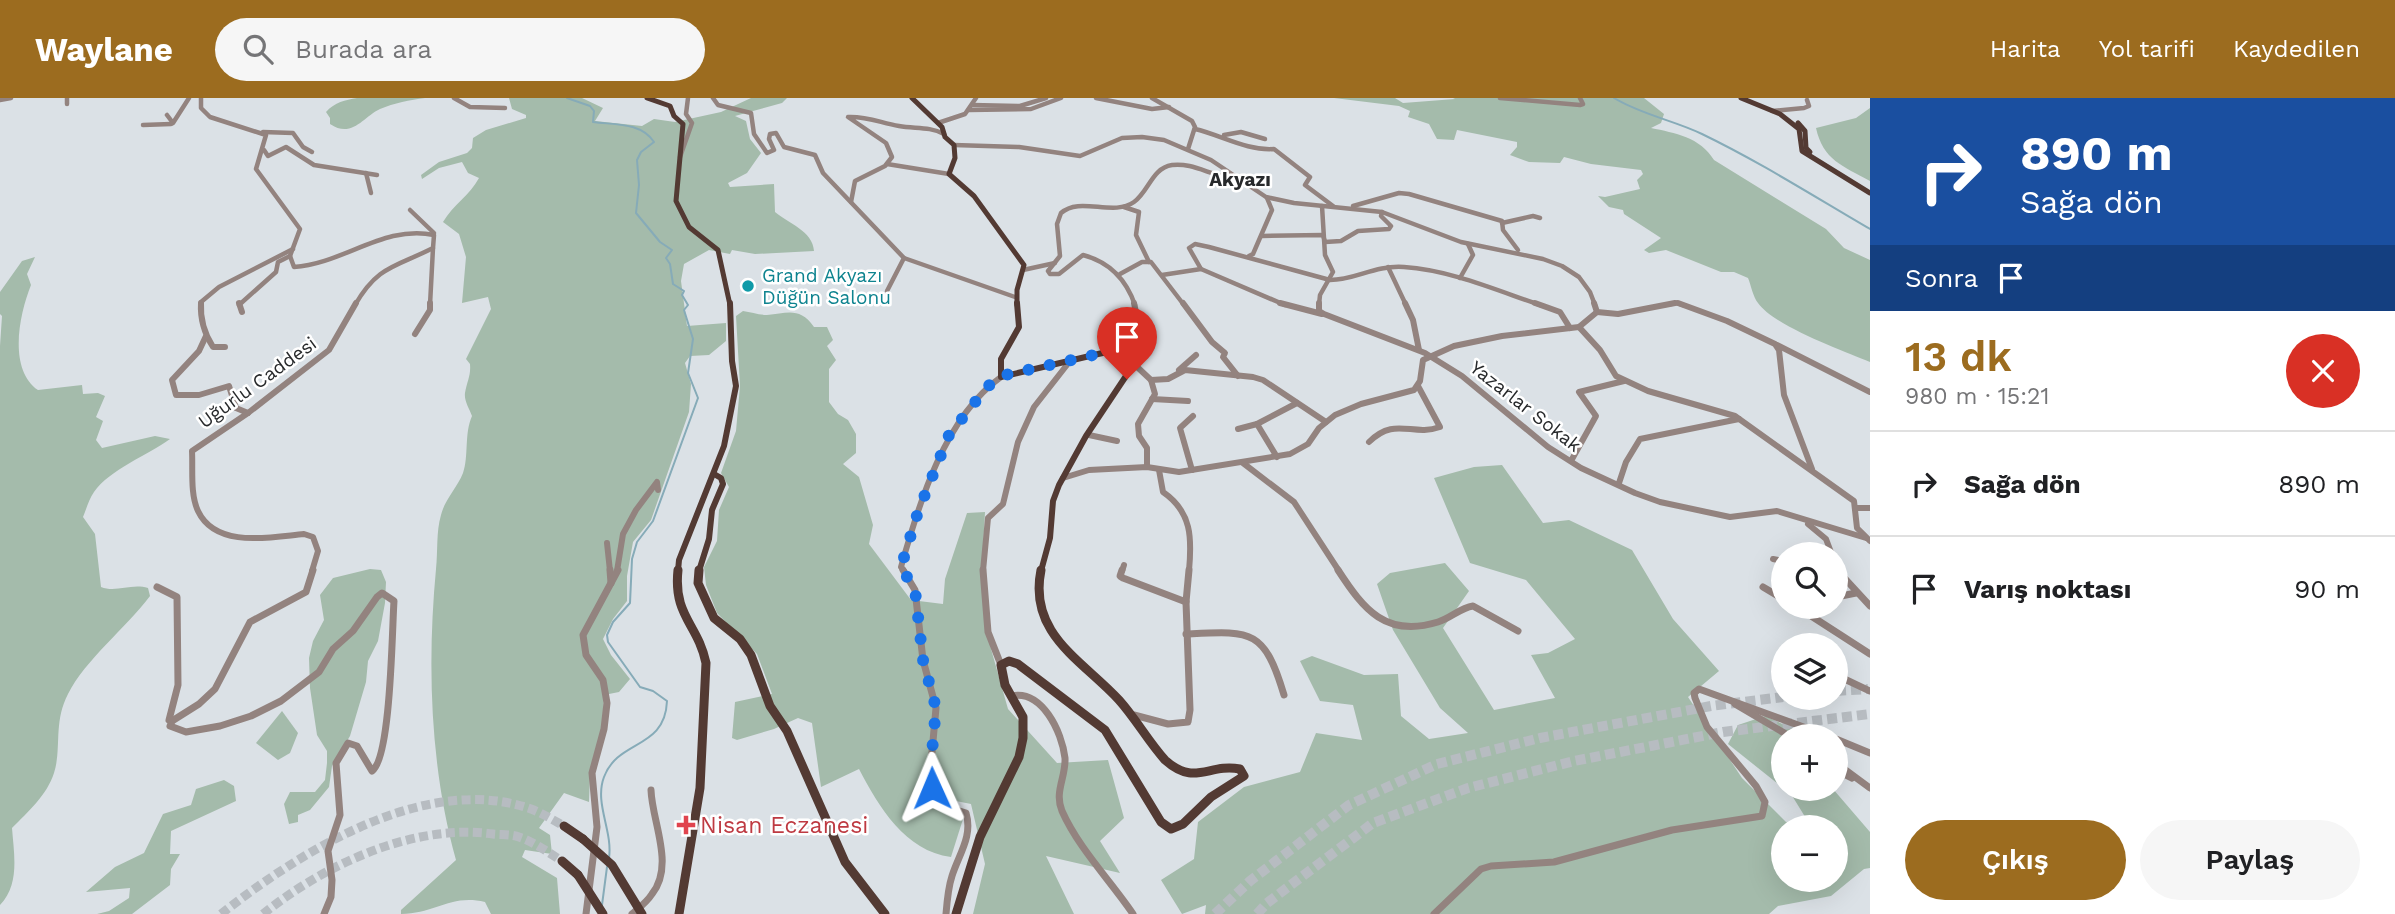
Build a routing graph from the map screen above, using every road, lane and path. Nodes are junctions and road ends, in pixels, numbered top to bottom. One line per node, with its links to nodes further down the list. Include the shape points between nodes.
1 (11, 98): 17 (street)
2 (189, 98): 25 (street)
3 (201, 98): 28 (street, via 201,108 210,117)
4 (454, 98): 21 (street, via 465,106)
5 (647, 98): 36 (main road, via 670,106 683,124)
6 (688, 98): 36 (street, via 685,114 692,123)
7 (713, 98): 45 (street, via 718,105 751,113 754,134 767,153 774,150 770,134 776,134 784,147 815,155 823,173)
8 (912, 98): 24 (main road)
9 (976, 98): 19 (street)
10 (1046, 98): 19 (street, via 1020,106)
11 (1061, 98): 19 (street, via 1031,110)
12 (1096, 98): 20 (street)
13 (1152, 98): 20 (street)
14 (1500, 98): 15 (street, via 1580,106)
15 (1580, 98)
16 (1744, 98): 22 (main road)
17 (0, 100)
18 (1807, 100): 22 (street, via 1809,106 1803,108)
19 (971, 107): 24 (street, via 965,114)
20 (1169, 107): 27 (street, via 1189,118)
21 (505, 108)
22 (1773, 111): 42 (main road, via 1802,126 1811,154); 42 (main road, via 1795,125 1802,151)
23 (167, 115): 25 (street)
24 (937, 122): 29 (main road)
25 (171, 124): 26 (street)
26 (143, 125)
27 (1195, 129): 30 (street); 33 (street)
28 (263, 132): 34 (street); 35 (street, via 294,132)
29 (944, 134): 32 (main road); 37 (street, via 926,127 848,117 886,143 892,157)
30 (1222, 135): 31 (street, via 1241,132); 48 (street, via 1258,150 1274,149 1310,177 1305,185)
31 (1265, 139)
32 (954, 145): 33 (street, via 1019,147 1080,156 1090,155 1112,140 1137,137); 39 (main road)
33 (1188, 149): 41 (street)
34 (264, 150): 38 (street, via 268,156 286,147 314,165); 60 (street, via 257,169 300,229)
35 (312, 152)
36 (680, 158): 114 (main road, via 676,201 688,227 718,250 732,314 736,386)
37 (887, 164): 39 (street); 45 (street, via 855,181)
38 (366, 173): 40 (street); 43 (street)
39 (949, 174): 67 (main road, via 974,196 1020,257)
40 (377, 175)
41 (1237, 178): 44 (street); 46 (street, via 1168,166 1152,178 1141,196)
42 (1870, 191)
43 (371, 193)
44 (1267, 198): 47 (street); 55 (street, via 1272,210 1259,234)
45 (850, 202): 62 (street)
46 (1122, 206): 63 (street, via 1139,212 1136,235); 64 (street, via 1073,207 1059,214 1060,256)
47 (1322, 206): 48 (street); 56 (street)
48 (1335, 207): 49 (street)
49 (1344, 208): 51 (street); 53 (street, via 1404,193)
50 (410, 210): 54 (street)
51 (1382, 212): 56 (street, via 1389,229 1358,231 1341,241); 57 (street)
52 (1540, 218): 53 (street)
53 (1502, 223): 59 (street)
54 (435, 235): 58 (street); 60 (street, via 421,230 397,234 359,251 298,268 292,264)
55 (1262, 236): 56 (street, via 1323,236); 61 (street)
56 (1325, 242): 71 (street, via 1333,272)
57 (1468, 244): 59 (street); 70 (street, via 1473,255)
58 (433, 248): 79 (street, via 430,310); 98 (street, Uğurlu Caddesi, via 398,261 372,280 329,349)
59 (1520, 252): 75 (street, via 1576,275 1586,284)
60 (291, 253): 74 (street, via 238,304); 80 (street, via 204,297 199,318)
61 (1249, 256): 66 (street, via 1195,244 1189,248); 71 (street)
62 (904, 258): 72 (street); 73 (street)
63 (1149, 262): 68 (street); 69 (street)
64 (1056, 263): 67 (street); 68 (street, via 1050,274 1059,274 1083,255 1093,256)
65 (1388, 267): 70 (street); 71 (street); 83 (street, via 1413,320)
66 (1201, 269): 69 (street); 76 (street, Yazarlar Sokak, via 1291,308)
67 (1023, 270): 73 (main road)
68 (1119, 274): 87 (street, via 1140,327)
69 (1162, 275): 90 (street)
70 (1460, 278): 78 (street, via 1560,313)
71 (1330, 280): 76 (street, via 1320,295 1319,310)
72 (887, 291)
73 (1016, 297): 89 (main road, via 1021,320 999,361)
74 (242, 312)
75 (1597, 313): 77 (street); 81 (street, via 1618,314 1677,303)
76 (1324, 314): 83 (street, Yazarlar Sokak)
77 (1579, 327): 78 (street); 92 (street, via 1616,376)
78 (1570, 328): 85 (street, via 1502,336 1454,346)
79 (415, 334)
80 (206, 336): 82 (street, via 213,347); 98 (street, via 199,351 172,380 176,395 199,395 229,386 236,408)
81 (1775, 344): 94 (street, via 1810,357); 111 (street, via 1784,395)
82 (225, 347)
83 (1419, 349): 85 (street, Yazarlar Sokak)
84 (1196, 355): 88 (street)
85 (1430, 357): 93 (street, via 1423,360); 108 (street, Yazarlar Sokak, via 1462,376)
86 (1070, 361): 87 (main road, via 1111,351 1127,355); 89 (main road); 138 (street, via 1034,407 1018,442 1003,503 988,518 981,592 991,649)
87 (1134, 364): 91 (street); 104 (main road)
88 (1178, 372): 90 (street); 91 (street, via 1168,379)
89 (1001, 376): 165 (street, via 949,435 901,567 915,590 923,660 936,708 932,788 970,822 952,877)
90 (1238, 376): 97 (street, via 1263,380)
91 (1152, 380): 95 (street)
92 (1624, 380): 100 (street); 108 (street, via 1579,392 1596,416)
93 (1418, 386): 101 (street, via 1362,404); 106 (street, via 1440,427 1383,429)
94 (1870, 392)
95 (1152, 399): 96 (street); 110 (street, via 1138,424 1147,448)
96 (1188, 401)
97 (1297, 403): 101 (street); 102 (street)
98 (248, 413): 145 (street, Uğurlu Caddesi, via 192,451 198,509 203,519 225,535 313,537 318,551 310,586 250,622 215,689)
99 (1193, 416): 113 (street, via 1180,428)
100 (1739, 419): 111 (street); 116 (street, via 1640,439)
101 (1326, 422): 107 (street, via 1298,451)
102 (1257, 424): 103 (street); 107 (street)
103 (1238, 429)
104 (1088, 435): 105 (street); 115 (main road)
105 (1117, 441)
106 (1370, 442)
107 (1277, 457): 109 (street)
108 (1571, 461): 116 (street, Yazarlar Sokak)
109 (1243, 463): 113 (street); 135 (street, via 1292,500 1343,578 1383,624 1397,627 1441,621 1474,606)
110 (1147, 467): 112 (street); 115 (street, via 1089,470)
111 (1812, 469): 118 (street, via 1851,498)
112 (1159, 470): 113 (street); 132 (street, via 1163,492 1179,503 1188,523 1191,552)
113 (1192, 470)
114 (714, 474): 156 (main road, via 679,560 676,588 683,615 702,643 706,663 700,788); 164 (main road, via 723,484 712,510 698,583 714,618 740,639 751,655 769,706 787,731 845,862)
115 (1063, 478): 144 (main road, via 1054,498 1051,536 1037,582 1041,610 1062,644)
116 (1619, 484): 120 (street, Yazarlar Sokak, via 1660,502 1730,517 1770,511)
117 (658, 490): 126 (street, via 657,482 622,534)
118 (1854, 508): 119 (street); 121 (street, via 1857,528)
119 (1870, 508)
120 (1801, 519): 121 (street, Yazarlar Sokak); 122 (street)
121 (1868, 540)
122 (1827, 542)
123 (607, 543): 126 (street)
124 (1124, 565): 132 (street, via 1123,578)
125 (1848, 583): 130 (street)
126 (611, 585): 158 (street, via 583,635 586,655 603,680 607,703 592,773 597,827)
127 (157, 587): 145 (street, via 177,597 178,685 169,712)
128 (1763, 587): 129 (street)
129 (1771, 592)
130 (1856, 593): 131 (street); 133 (street)
131 (1848, 595)
132 (1186, 602): 136 (street)
133 (1870, 606)
134 (1819, 619): 137 (street)
135 (1518, 631)
136 (1186, 634): 141 (street, via 1243,632 1255,637 1266,646); 144 (street, via 1188,722 1179,725)
137 (1870, 654)
138 (1001, 665): 142 (main road); 144 (main road, via 1009,661 1018,664 1105,730 1161,822 1171,829 1184,826 1206,800 1235,786 1244,776 1233,766 1197,775 1183,773 1168,764)
139 (1848, 681): 140 (street)
140 (1870, 691)
141 (1284, 695)
142 (1011, 696): 166 (main road, via 1023,717 1023,738 980,836); 167 (street, via 1027,692 1042,706 1065,761 1057,789 1060,808 1071,831)
143 (1728, 698): 146 (street); 147 (street); 168 (street, via 1699,689 1694,693 1707,727 1765,802 1762,817 1672,830 1554,862 1491,866 1481,869)
144 (1134, 715)
145 (172, 721): 157 (street, via 173,730 181,733 253,715 304,686 322,669 332,649 358,625 372,601 382,593 394,601 382,757 372,771 362,750 348,743 336,763 340,814 328,851 331,898)
146 (1797, 724)
147 (1771, 725)
148 (1848, 744): 149 (street)
149 (1870, 754)
150 (1848, 772): 152 (street)
151 (1848, 776): 152 (street)
152 (1867, 785)
153 (651, 790): 160 (street, via 650,806 660,841 660,877 655,890)
154 (564, 826): 161 (main road, bridge, via 612,865)
155 (562, 861): 159 (main road, bridge, via 578,875)
156 (684, 889): 162 (main road); 163 (main road)
157 (324, 914)
158 (586, 914)
159 (603, 914)
160 (632, 914)
161 (642, 914)
162 (674, 914)
163 (679, 914)
164 (885, 914)
165 (946, 914)
166 (956, 914)
167 (1133, 914)
168 (1434, 914)

